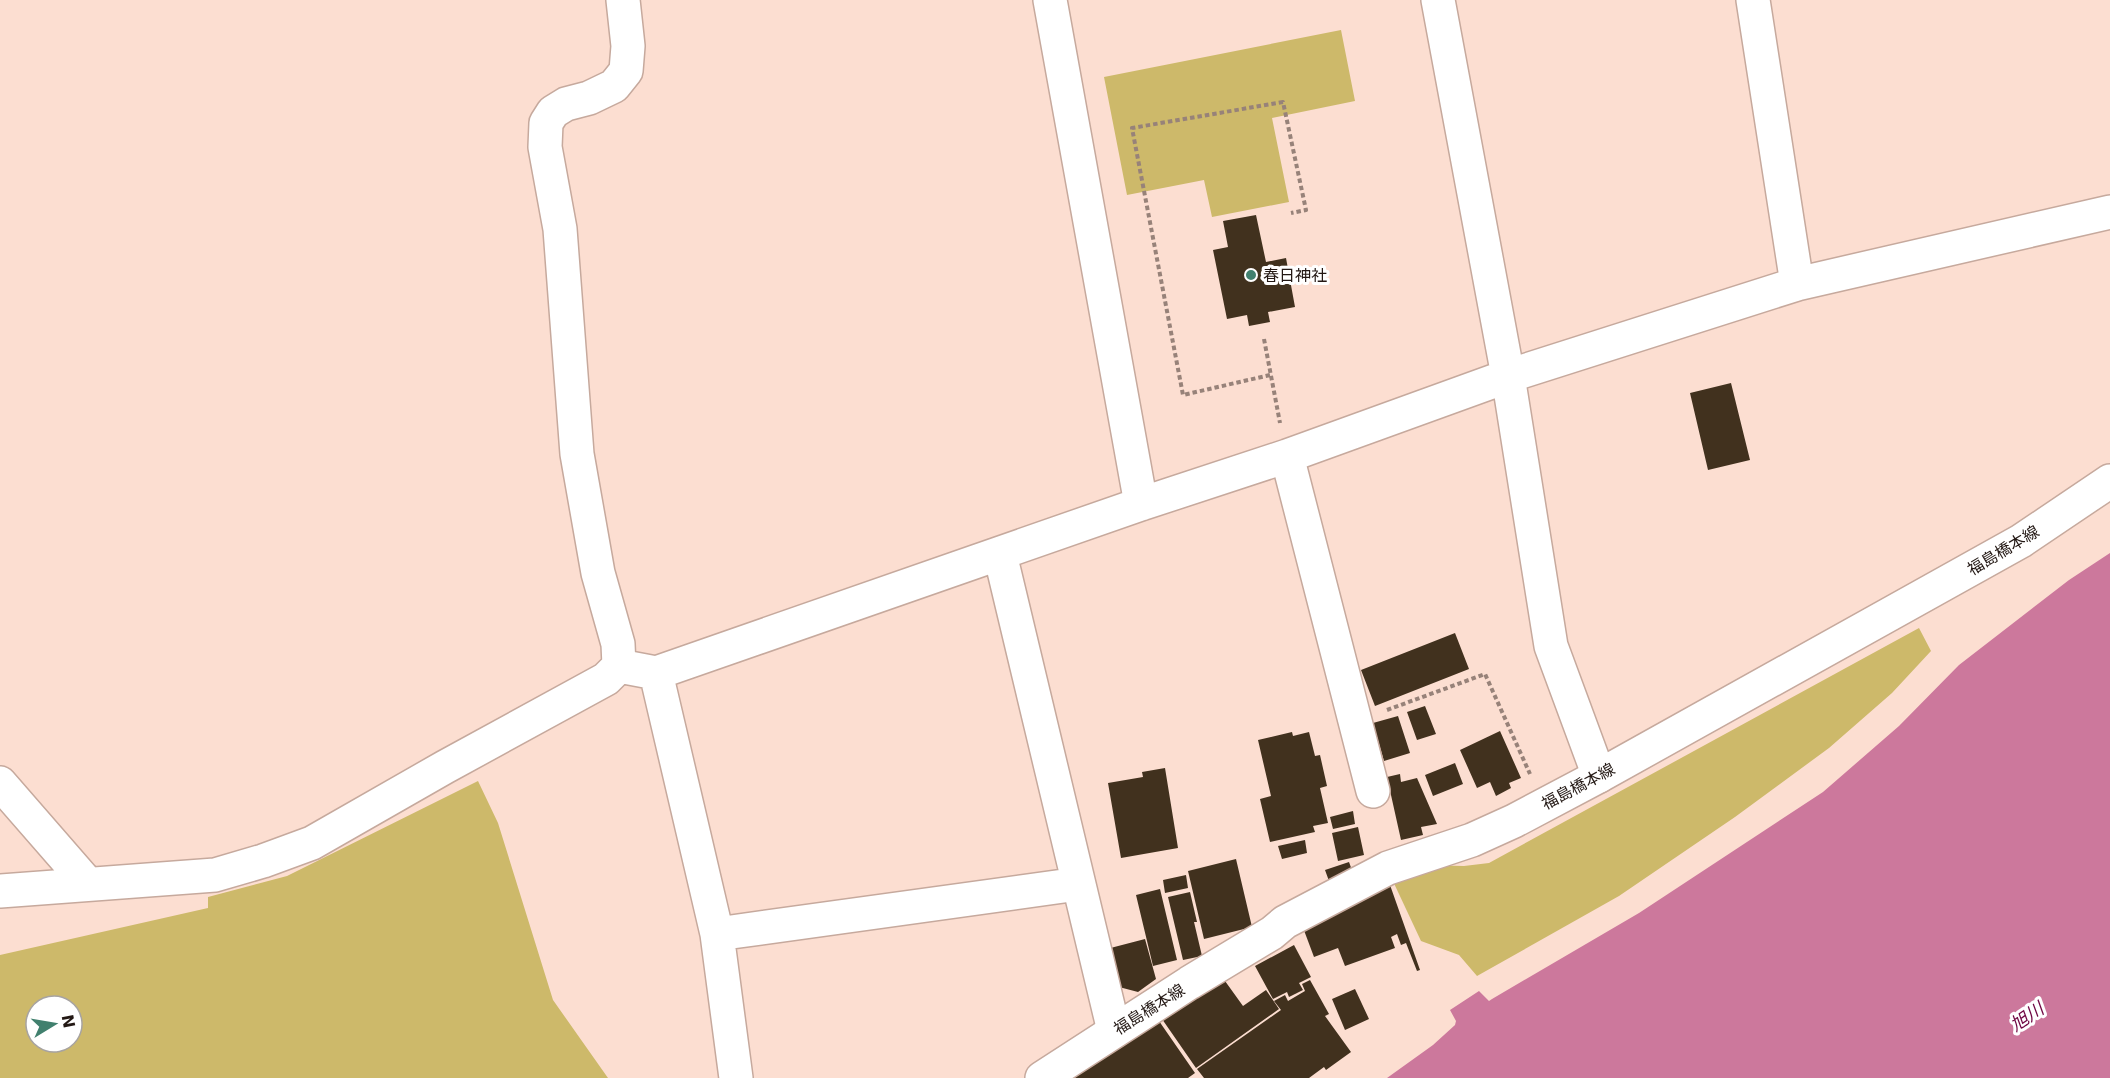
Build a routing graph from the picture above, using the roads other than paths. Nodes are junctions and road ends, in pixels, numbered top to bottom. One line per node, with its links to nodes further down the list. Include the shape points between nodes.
1 (623, 0): 12 (street, via 628,46 626,71 614,86 553,112 546,123 545,147 560,229 577,454 598,573 618,644)
2 (1050, 0): 10 (street)
3 (1438, 0): 7 (street)
4 (1754, 0): 6 (street)
5 (2110, 212): 6 (street)
6 (1797, 284): 7 (street)
7 (1508, 376): 8 (street); 14 (street, via 1551,646)
8 (1287, 456): 10 (street); 16 (street)
9 (2110, 481): 14 (street, 福島橋本線, via 2020,541)
10 (1141, 504): 11 (street)
11 (1000, 554): 13 (street); 18 (street)
12 (619, 666): 13 (street); 17 (street, via 606,679 312,843 215,875)
13 (656, 673): 20 (street)
14 (1599, 776): 21 (street, 福島橋本線, via 1472,840 1388,868 1285,922)
15 (0, 783): 17 (street)
16 (1373, 791)
17 (87, 884): 19 (street)
18 (1078, 884): 20 (street); 21 (street)
19 (0, 891)
20 (717, 934): 22 (street)
21 (1114, 1030): 23 (street, 福島橋本線)
22 (736, 1078)
23 (1042, 1078)

